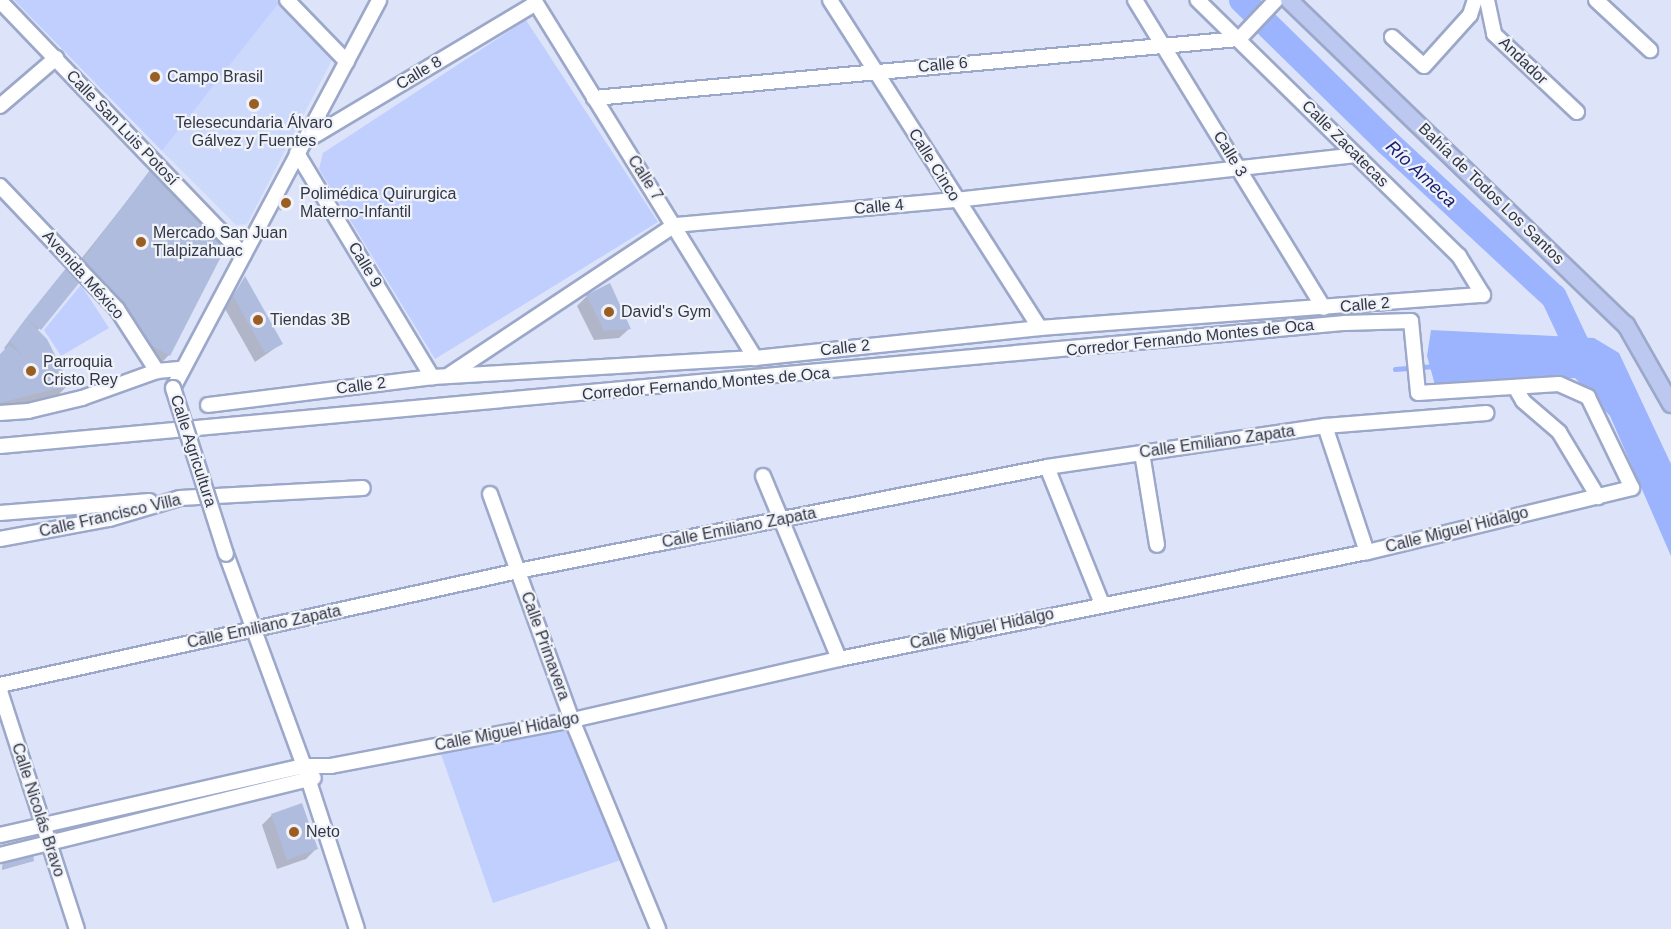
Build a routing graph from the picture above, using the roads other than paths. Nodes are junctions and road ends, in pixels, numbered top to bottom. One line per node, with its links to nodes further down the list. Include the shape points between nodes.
1 (286, 0): 17 (street)
2 (380, 0): 17 (street, Calle Agricultura)
3 (831, 0): 18 (street, Calle Cinco)
4 (1135, 0): 14 (street, Calle 3)
5 (1198, 0): 13 (street, Calle Zacatecas)
6 (1475, 0): 12 (street, via 1470,15 1424,66)
7 (1486, 0): 21 (street, Andador, via 1494,34)
8 (1596, 0): 15 (street)
9 (0, 1): 16 (street, Calle San Luis Potosí)
10 (1279, 1): 13 (street); 40 (main road, Bahía de Todos Los Santos, via 1626,325)
11 (535, 2): 19 (street, Calle 7); 22 (street, Calle 8)
12 (1392, 37)
13 (1239, 39): 14 (street, Calle 6); 23 (street, Calle Zacatecas)
14 (1162, 44): 18 (street, Calle 6); 24 (street, Calle 3)
15 (1650, 50)
16 (56, 58): 20 (street); 28 (street, Calle San Luis Potosí)
17 (346, 62): 22 (street, Calle Agricultura)
18 (875, 71): 19 (street, Calle 6); 26 (street, Calle Cinco)
19 (594, 98): 27 (street, Calle 7)
20 (0, 106)
21 (1577, 112)
22 (300, 148): 28 (street, Calle Agricultura); 38 (street, Calle 9)
23 (1355, 155): 24 (street, Calle 4); 29 (street, Calle Zacatecas, via 1459,256)
24 (1238, 168): 26 (street, Calle 4); 31 (street, Calle 3)
25 (0, 186): 36 (street, Avenida México, via 117,309)
26 (956, 200): 27 (street, Calle 4); 33 (street, Calle Cinco)
27 (675, 225): 34 (street, Calle 7); 37 (street, Calle 4)
28 (244, 255): 35 (street, Calle Agricultura)
29 (1483, 295): 30 (street, Calle 2)
30 (1347, 306): 31 (street, Calle 2); 32 (street)
31 (1324, 308): 33 (street, Calle 2)
32 (1366, 322): 39 (street, Corredor Fernando Montes de Oca, via 1412,321 1416,386); 45 (street, Corredor Fernando Montes de Oca)
33 (1040, 328): 34 (street, Calle 2)
34 (755, 358): 37 (street, Calle 2)
35 (182, 369): 36 (street); 60 (street, Calle Agricultura, bridge, via 173,388)
36 (157, 371): 42 (street, via 82,398 28,411)
37 (447, 376): 38 (street, Calle 2)
38 (432, 377): 41 (street, Calle 2)
39 (1515, 387): 51 (street, via 1523,400 1559,432); 51 (street, Calle Miguel Hidalgo, via 1559,384 1588,397 1632,488)
40 (1671, 404)
41 (208, 405)
42 (0, 413)
43 (1486, 413): 44 (street, Calle Emiliano Zapata)
44 (1325, 426): 46 (street, Calle Emiliano Zapata); 57 (street)
45 (0, 446)
46 (1142, 453): 47 (street, Calle Emiliano Zapata); 56 (street)
47 (1047, 467): 54 (street, Calle Emiliano Zapata); 59 (street)
48 (763, 476): 54 (street)
49 (363, 488): 52 (street, Calle Francisco Villa)
50 (490, 494): 58 (street, Calle Primavera)
51 (1598, 497): 57 (street, Calle Miguel Hidalgo)
52 (180, 498): 53 (street); 55 (street, Calle Francisco Villa, via 110,519)
53 (0, 513)
54 (780, 521): 58 (street, Calle Emiliano Zapata); 61 (street)
55 (0, 539)
56 (1157, 545)
57 (1367, 552): 59 (street, Calle Miguel Hidalgo)
58 (518, 571): 60 (street, Calle Emiliano Zapata); 64 (street, Calle Primavera)
59 (1102, 604): 61 (street, Calle Miguel Hidalgo)
60 (252, 630): 62 (street, Calle Emiliano Zapata); 65 (street, Calle Agricultura)
61 (839, 659): 64 (street, Calle Miguel Hidalgo)
62 (0, 685)
63 (0, 691): 68 (street, Calle Nicolás Bravo)
64 (572, 720): 66 (street, Calle Miguel Hidalgo); 74 (street, Calle Primavera)
65 (304, 766): 66 (street, Calle Miguel Hidalgo); 67 (street, Calle Agricultura); 68 (street, Calle Miguel Hidalgo)
66 (331, 766): 67 (street, Calle Miguel Hidalgo)
67 (308, 781): 70 (street, Calle Miguel Hidalgo); 73 (street, Calle Agricultura)
68 (43, 825): 69 (street, Calle Miguel Hidalgo); 70 (street, Calle Nicolás Bravo)
69 (0, 835)
70 (49, 844): 71 (street, Calle Miguel Hidalgo); 72 (street, Calle Nicolás Bravo)
71 (0, 855)
72 (77, 929)
73 (357, 929)
74 (658, 929)

